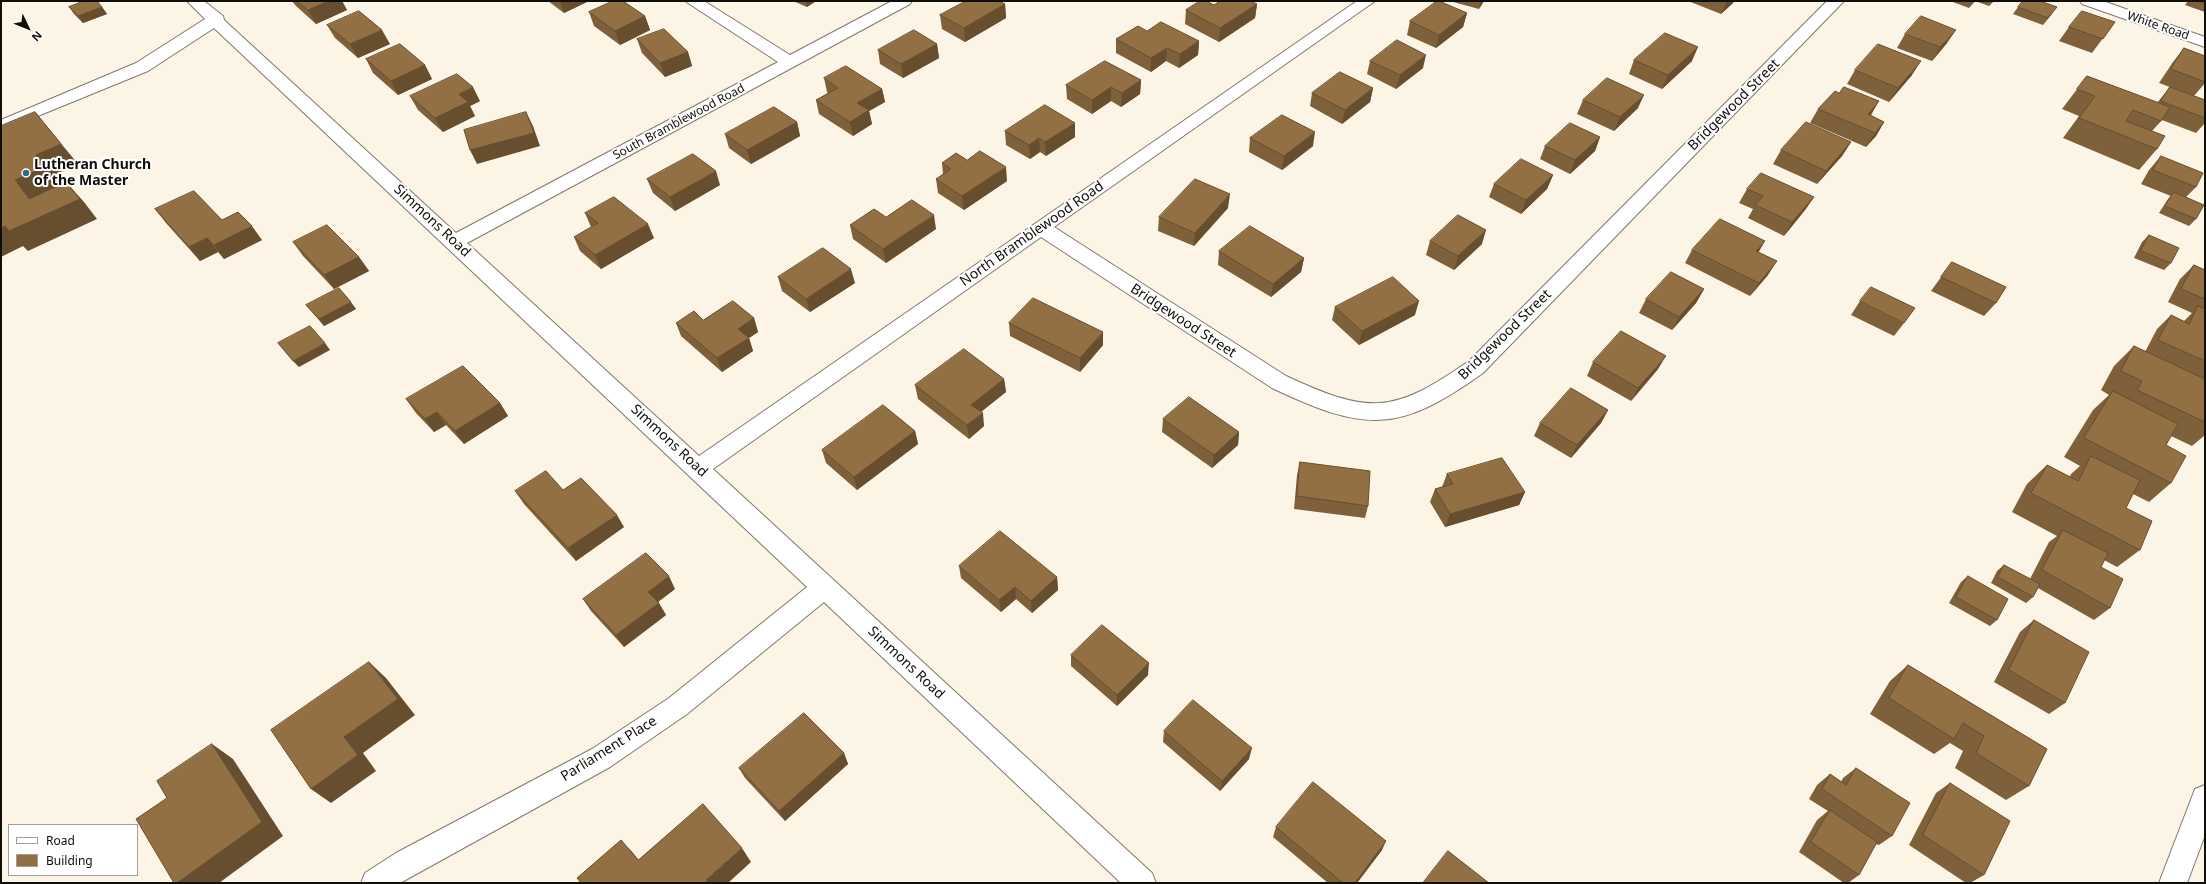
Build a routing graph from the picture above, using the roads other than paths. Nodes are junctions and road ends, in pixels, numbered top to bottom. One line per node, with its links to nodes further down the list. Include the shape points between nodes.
1 (195, 1): 7 (street, Simmons Road)
2 (693, 1): 9 (street)
3 (904, 1): 9 (street, South Bramblewood Road)
4 (1367, 1): 11 (street, North Bramblewood Road)
5 (1836, 1): 11 (street, Bridgewood Street, via 1476,367 1431,397 1387,413 1339,409 1279,382)
6 (2088, 1): 8 (street, White Road)
7 (216, 19): 10 (street, via 142,67); 12 (street, Simmons Road)
8 (2205, 42)
9 (790, 62): 12 (street, South Bramblewood Road)
10 (1, 126)
11 (1040, 228): 13 (street, North Bramblewood Road)
12 (454, 242): 13 (street, Simmons Road)
13 (698, 468): 14 (street, Simmons Road)
14 (825, 587): 16 (street, Parliament Place, via 678,706 601,758 406,863); 17 (street, Simmons Road)
15 (2205, 798): 18 (street)
16 (375, 883)
17 (1142, 883)
18 (2173, 883)

